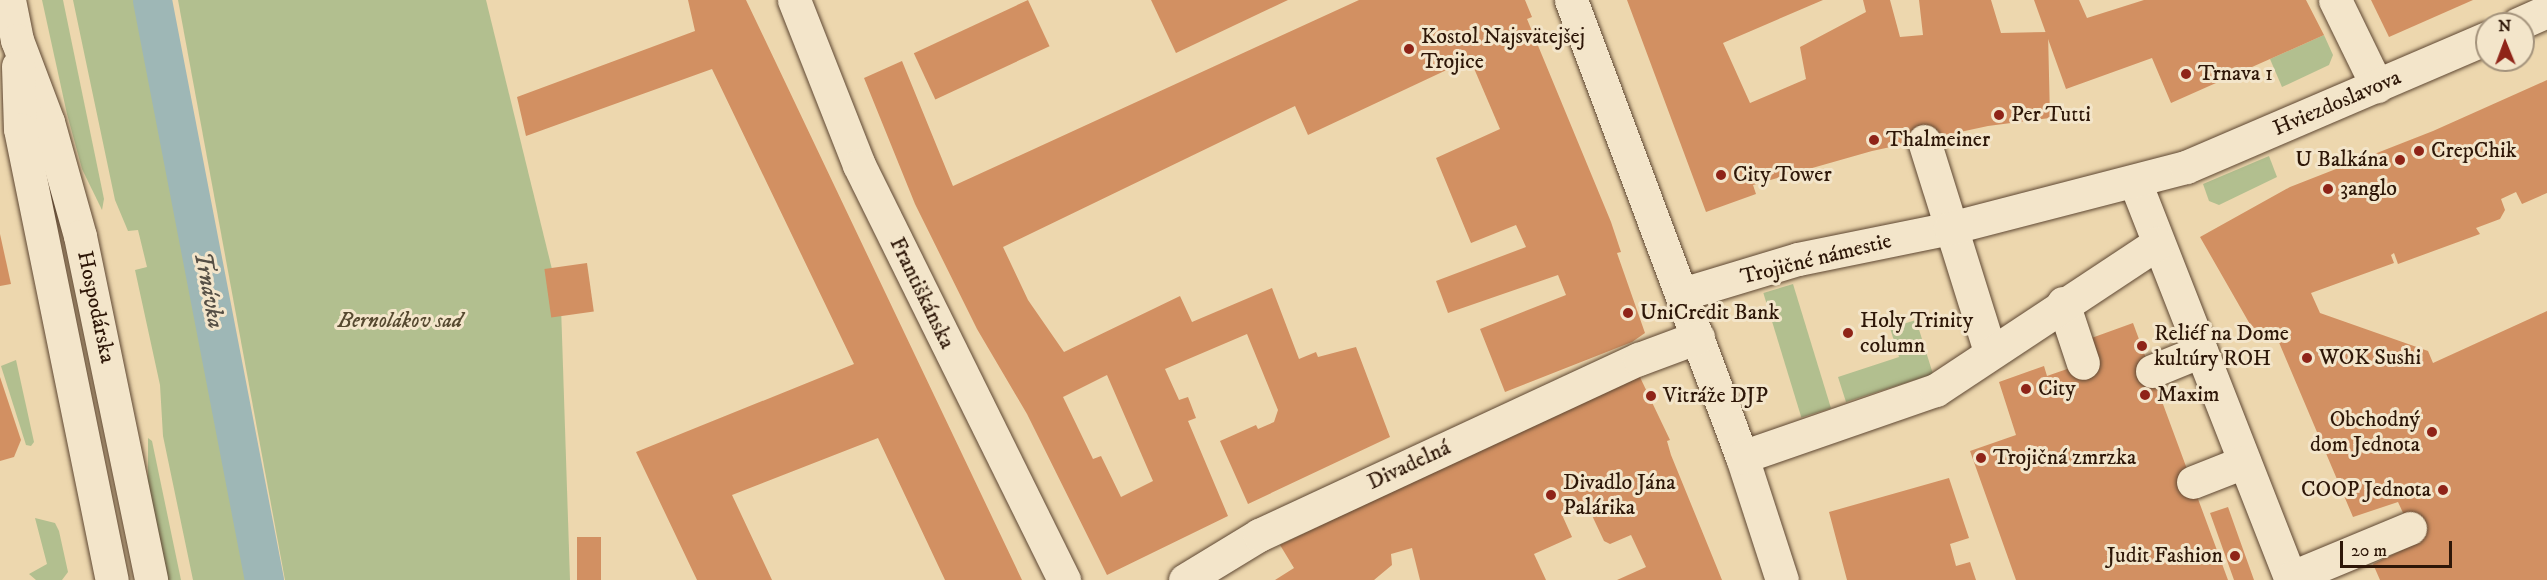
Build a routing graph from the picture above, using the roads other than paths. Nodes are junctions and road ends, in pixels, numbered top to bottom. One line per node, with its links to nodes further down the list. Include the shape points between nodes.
1 (9, 0): 5 (street, Hospodárska)
2 (794, 0): 27 (street, Františkánska, via 859,165)
3 (1570, 0): 13 (street)
4 (2335, 0): 7 (street)
5 (17, 40): 25 (street, Hospodárska, via 20,129); 26 (street, Hospodárska, via 48,122 80,237)
6 (2475, 43): 7 (street, Hviezdoslavova)
7 (2377, 86): 9 (street, Hviezdoslavova)
8 (1924, 141): 11 (street)
9 (2186, 167): 10 (street, Trojičné námestie)
10 (2135, 182): 11 (street, Trojičné námestie); 12 (street)
11 (1950, 228): 13 (street, Trojičné námestie, via 1798,259); 16 (street)
12 (2158, 243): 14 (street); 17 (street)
13 (1682, 294): 15 (street)
14 (2063, 303): 16 (street); 18 (street)
15 (1698, 337): 20 (street); 28 (street, Divadelná, via 1639,359 1259,535)
16 (1990, 351): 20 (street, via 1936,390)
17 (2203, 357): 19 (street); 21 (street)
18 (2084, 363)
19 (2152, 371)
20 (1742, 457): 29 (street)
21 (2244, 462): 22 (street); 24 (street)
22 (2193, 482)
23 (2410, 528): 24 (street)
24 (2290, 579)
25 (112, 580)
26 (151, 580)
27 (1064, 580)
28 (1185, 580)
29 (1782, 580)

